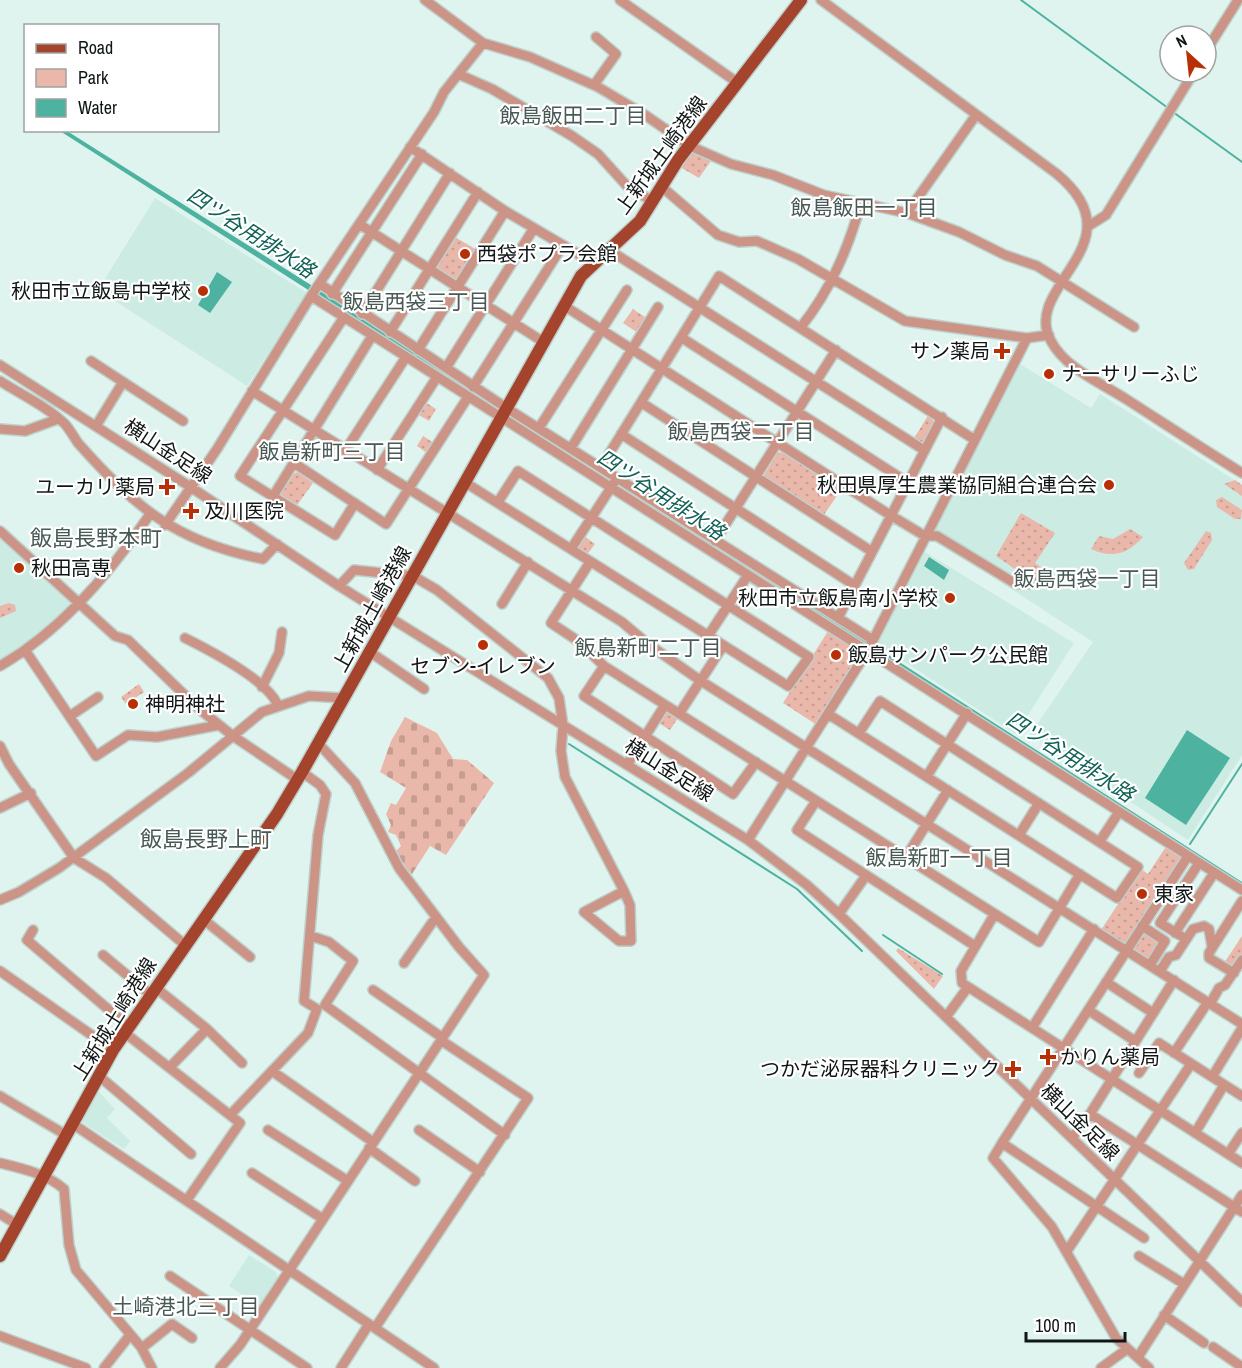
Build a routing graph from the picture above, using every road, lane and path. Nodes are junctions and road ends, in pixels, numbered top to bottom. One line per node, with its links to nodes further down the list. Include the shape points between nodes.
1 (425, 0): 8 (street)
2 (620, 0): 10 (street)
3 (801, 0): 10 (main road, 上新城土崎港線)
4 (821, 0): 13 (street)
5 (1238, 0): 6 (street)
6 (1218, 32)
7 (596, 37): 12 (street, via 616,54)
8 (483, 43): 9 (street); 12 (street, via 530,57)
9 (458, 74): 15 (street); 20 (street, via 492,89 581,142 627,186)
10 (738, 83): 14 (main road, 上新城土崎港線)
11 (1187, 84): 25 (street, via 1106,215)
12 (594, 85): 14 (street)
13 (976, 115): 23 (street); 25 (street, via 1067,183 1083,204)
14 (690, 146): 18 (main road, 上新城土崎港線); 21 (street, via 731,164)
15 (410, 147): 16 (street); 24 (street)
16 (422, 154): 17 (street); 27 (street)
17 (450, 173): 19 (street); 30 (street)
18 (662, 187): 20 (main road, 上新城土崎港線); 33 (street, via 718,235 739,242 757,241)
19 (478, 192): 22 (street); 32 (street)
20 (652, 201): 29 (main road, 上新城土崎港線, via 640,221)
21 (861, 203): 23 (street); 33 (street, via 846,255)
22 (506, 211): 26 (street); 35 (street)
23 (907, 213): 34 (street, via 1038,266)
24 (359, 224): 27 (street); 36 (street)
25 (1088, 227): 34 (street, via 1080,254)
26 (534, 228): 28 (street); 39 (street)
27 (372, 232): 30 (street); 38 (street)
28 (563, 245): 31 (street); 45 (street)
29 (609, 250): 40 (main road, 上新城土崎港線, via 581,276); 42 (street)
30 (401, 251): 32 (street); 43 (street)
31 (584, 257)
32 (429, 269): 35 (street); 49 (street)
33 (834, 278): 46 (street); 53 (street, via 905,321)
34 (1062, 281): 47 (street); 50 (street, via 1048,308)
35 (459, 288): 39 (street); 55 (street)
36 (315, 290): 38 (street); 44 (street); 68 (street)
37 (627, 290): 48 (street)
38 (332, 294): 43 (street)
39 (485, 305): 45 (street); 61 (street)
40 (563, 305): 48 (street); 54 (main road, 上新城土崎港線)
41 (658, 306): 56 (street)
42 (701, 308): 46 (street, via 719,276); 52 (street); 65 (street)
43 (362, 314): 49 (street)
44 (344, 317): 51 (street); 71 (street)
45 (513, 323): 54 (street); 67 (street)
46 (801, 327): 57 (street)
47 (1134, 327)
48 (600, 330): 56 (street); 78 (street)
49 (390, 332): 55 (street)
50 (1049, 335): 53 (street); 90 (street, via 1061,355 1074,366)
51 (372, 336): 58 (street); 80 (street)
52 (682, 338): 62 (street); 72 (street)
53 (1027, 338): 82 (street)
54 (545, 343): 73 (main road, 上新城土崎港線)
55 (418, 350): 61 (street)
56 (630, 350): 62 (street); 84 (street)
57 (836, 350): 65 (street); 74 (street)
58 (406, 357): 63 (street); 86 (street)
59 (91, 361): 66 (street)
60 (0, 365): 77 (street, 横山金足線)
61 (446, 368): 67 (street)
62 (662, 370): 70 (street); 83 (street)
63 (437, 377): 69 (street); 89 (street)
64 (0, 381): 75 (street)
65 (817, 381): 72 (street); 85 (street)
66 (123, 382): 76 (street); 77 (street)
67 (473, 387): 73 (street)
68 (252, 391): 71 (street); 95 (street)
69 (468, 397): 73 (street); 96 (street)
70 (642, 403): 81 (street); 91 (street)
71 (283, 410): 80 (street); 97 (street, via 240,476)
72 (797, 412): 83 (street); 92 (street)
73 (506, 414): 78 (street); 93 (main road, 上新城土崎港線); 94 (street)
74 (942, 417): 82 (street); 85 (street)
75 (58, 419): 79 (street, via 25,431); 102 (street)
76 (183, 421)
77 (96, 426): 95 (street, 横山金足線)
78 (539, 428): 84 (street)
79 (0, 429)
80 (313, 430): 86 (street); 87 (street)
81 (621, 434): 88 (street); 100 (street)
82 (975, 440): 107 (street)
83 (777, 443): 91 (street); 103 (street)
84 (571, 448): 88 (street)
85 (924, 450): 92 (street)
86 (345, 451): 89 (street)
87 (294, 463): 97 (street); 99 (street)
88 (601, 467): 94 (street)
89 (377, 470): 96 (street)
90 (1242, 473)
91 (756, 476): 100 (street); 111 (street)
92 (907, 482): 103 (street)
93 (466, 483): 98 (street); 101 (main road, 上新城土崎港線)
94 (613, 484): 104 (street); 108 (street); 114 (street)
95 (189, 486): 105 (street); 109 (street, 横山金足線)
96 (410, 489): 99 (street, via 386,524); 101 (street)
97 (272, 498): 99 (street, via 335,535)
98 (498, 502): 104 (street, via 518,471); 110 (street)
99 (355, 503)
100 (736, 507): 108 (street); 117 (street)
101 (448, 513): 112 (street); 115 (main road, 上新城土崎港線)
102 (150, 514): 105 (street); 120 (street, via 114,565)
103 (890, 515): 107 (street); 111 (street)
104 (592, 517): 110 (street); 122 (street)
105 (165, 525): 109 (street, via 227,552 263,559)
106 (0, 531): 120 (street)
107 (925, 536): 116 (street, via 937,536 1016,584); 129 (street)
108 (715, 540): 124 (street)
109 (277, 544): 118 (street, 横山金足線)
110 (571, 549): 113 (street)
111 (871, 551): 117 (street)
112 (528, 562): 119 (street); 121 (street)
113 (590, 562): 119 (street); 126 (street)
114 (748, 575): 122 (street); 129 (street)
115 (413, 576): 118 (street, via 354,570); 123 (main road, 上新城土崎港線); 146 (street, via 437,590 548,678 559,698)
116 (1029, 584)
117 (854, 585): 124 (street)
118 (339, 586): 123 (street, 横山金足線)
119 (571, 590): 133 (street, via 552,623); 134 (street, via 622,622)
120 (77, 603): 130 (street); 145 (street, via 115,636 128,640)
121 (502, 604)
122 (729, 604): 126 (street); 128 (street, via 809,657 788,686)
123 (390, 616): 131 (main road, 上新城土崎港線); 146 (street, 横山金足線)
124 (838, 618): 129 (street)
125 (282, 632): 135 (street, via 279,653)
126 (708, 636): 128 (street)
127 (185, 638): 135 (street, via 223,658)
128 (723, 646): 134 (street)
129 (871, 646): 141 (street); 143 (street)
130 (25, 650): 132 (street); 144 (street)
131 (370, 652): 136 (street); 138 (main road, 上新城土崎港線)
132 (0, 666)
133 (604, 666): 139 (street); 149 (street, via 584,696)
134 (701, 681): 142 (street); 153 (street)
135 (262, 687): 140 (street)
136 (423, 689)
137 (98, 697): 144 (street)
138 (344, 698): 140 (street, via 309,696); 150 (main road, 上新城土崎港線)
139 (665, 705): 142 (street); 149 (street)
140 (278, 706): 148 (street, via 249,721)
141 (967, 713): 151 (street); 165 (street)
142 (679, 714): 154 (street)
143 (828, 714): 147 (street); 153 (street)
144 (70, 716): 145 (street, via 96,756 128,735 157,737)
145 (219, 725): 148 (street)
146 (563, 725): 155 (street, 横山金足線); 177 (street, via 565,777)
147 (859, 733): 151 (street, via 880,701); 158 (street)
148 (233, 736): 157 (street); 172 (street)
149 (645, 736): 154 (street, via 734,794); 155 (street)
150 (318, 743): 157 (main road, 上新城土崎港線); 186 (street, via 355,783 399,868)
151 (948, 745): 158 (street); 163 (street)
152 (0, 746): 156 (street)
153 (807, 747): 159 (street); 166 (street)
154 (756, 762): 159 (street)
155 (627, 765): 168 (street, 横山金足線)
156 (4, 766): 161 (street)
157 (300, 776): 187 (main road, 上新城土崎港線); 192 (street, via 320,784 326,794 318,835)
158 (927, 776): 160 (street)
159 (785, 782): 162 (street); 168 (street)
160 (948, 790): 166 (street); 167 (street)
161 (31, 793): 164 (street); 172 (street)
162 (816, 801): 170 (street); 176 (street, via 797,830)
163 (1039, 803): 167 (street); 169 (street)
164 (0, 808)
165 (1119, 812): 169 (street); 171 (street)
166 (926, 823): 170 (street); 183 (street)
167 (1019, 835): 175 (street)
168 (748, 840): 184 (street, 横山金足線)
169 (1100, 841): 175 (street, via 1138,867 1117,898)
170 (906, 856): 185 (street)
171 (1188, 856): 173 (street); 178 (street)
172 (74, 858): 181 (street); 194 (street, via 106,878)
173 (1199, 863): 174 (street); 180 (street)
174 (1214, 873): 179 (street); 191 (street)
175 (1080, 874): 183 (street)
176 (865, 877): 184 (street); 195 (street)
177 (624, 891): 177 (street, via 630,905 631,941 619,941 584,912)
178 (1164, 891): 180 (street); 188 (street)
179 (1242, 891)
180 (1176, 898): 191 (street, via 1161,923)
181 (0, 900)
182 (1242, 901): 196 (street)
183 (1059, 907): 185 (street, via 1039,942); 189 (street)
184 (839, 914): 214 (street, 横山金足線)
185 (994, 915): 195 (street)
186 (436, 917): 201 (street); 219 (street, via 484,975)
187 (203, 919): 194 (main road, 上新城土崎港線); 199 (street)
188 (1142, 926): 197 (street); 202 (street, via 1165,941)
189 (1094, 929): 197 (street); 216 (street)
190 (33, 930): 218 (street, via 27,940)
191 (1175, 933): 193 (street)
192 (311, 936): 227 (street, via 304,1001 317,1009 308,1033); 229 (street, via 329,942 353,961 325,1005)
193 (1186, 939): 196 (street, via 1193,929 1204,926 1209,929); 204 (street)
194 (185, 945): 210 (main road, 上新城土崎港線)
195 (975, 946): 208 (street, via 960,971 962,983)
196 (1212, 947): 205 (street, via 1209,958)
197 (1127, 950): 202 (street); 207 (street)
198 (103, 955): 210 (street)
199 (250, 957)
200 (1242, 960): 205 (street)
201 (404, 963)
202 (1150, 965): 204 (street)
203 (0, 971): 222 (street)
204 (1160, 972): 206 (street)
205 (1234, 973): 211 (street)
206 (1174, 980): 211 (street); 213 (street)
207 (1106, 982): 212 (street); 213 (street)
208 (968, 987): 214 (street); 216 (street)
209 (373, 990): 219 (street)
210 (153, 991): 217 (street); 218 (main road, 上新城土崎港線)
211 (1209, 1003): 215 (street); 223 (street)
212 (1088, 1010): 220 (street); 221 (street)
213 (1153, 1013): 220 (street)
214 (946, 1017): 236 (street, 横山金足線)
215 (1241, 1022): 231 (street)
216 (1032, 1028): 221 (street)
217 (207, 1029): 224 (street); 226 (street)
218 (127, 1030): 222 (main road, 上新城土崎港線); 226 (street)
219 (442, 1039): 229 (street); 246 (street, via 528,1098)
220 (1135, 1041): 232 (street)
221 (1063, 1048): 232 (street); 236 (street)
222 (113, 1050): 230 (main road, 上新城土崎港線)
223 (1174, 1053): 225 (street); 228 (street, via 1159,1043)
224 (242, 1063)
225 (1191, 1064): 231 (street); 237 (street)
226 (170, 1067): 238 (street)
227 (272, 1071): 238 (street); 250 (street)
228 (1139, 1073)
229 (417, 1074): 246 (street); 250 (street)
230 (99, 1076): 240 (main road, 上新城土崎港線); 251 (street)
231 (1212, 1077): 233 (street)
232 (1111, 1079): 237 (street); 239 (street)
233 (1224, 1085): 235 (street); 243 (street)
234 (0, 1096): 245 (street)
235 (1242, 1096)
236 (1031, 1100): 247 (street, 横山金足線); 248 (street)
237 (1161, 1111): 243 (street); 249 (street)
238 (231, 1114): 262 (street, via 240,1123)
239 (1090, 1114): 247 (street); 249 (street)
240 (73, 1124): 245 (main road, 上新城土崎港線); 262 (street)
241 (268, 1130): 259 (street)
242 (419, 1130): 255 (street)
243 (1195, 1133): 252 (street)
244 (1242, 1133): 252 (street)
245 (66, 1135): 257 (main road, 上新城土崎港線)
246 (506, 1135): 255 (street)
247 (1072, 1138): 258 (street, 横山金足線)
248 (1002, 1143): 263 (street); 269 (street, via 993,1158 1034,1203)
249 (1137, 1144): 258 (street); 264 (street)
250 (371, 1145): 259 (street); 260 (street)
251 (191, 1154)
252 (1228, 1154): 254 (street)
253 (0, 1163): 257 (street, via 20,1166)
254 (1242, 1163)
255 (480, 1172): 278 (street)
256 (252, 1173): 266 (street)
257 (41, 1178): 267 (main road, 上新城土崎港線); 280 (street, via 64,1189 69,1245 76,1269)
258 (1114, 1178): 263 (street); 272 (street, 横山金足線)
259 (348, 1181): 266 (street)
260 (415, 1181)
261 (1242, 1195): 264 (street)
262 (187, 1200): 273 (street)
263 (1096, 1205): 268 (street); 269 (street)
264 (1238, 1209): 272 (street)
265 (0, 1214): 267 (street)
266 (323, 1219): 273 (street)
267 (16, 1224): 270 (main road, 上新城土崎港線)
268 (1144, 1238)
269 (1067, 1251): 284 (street, via 1116,1338)
270 (0, 1256)
271 (1139, 1256): 275 (street)
272 (1198, 1261): 275 (street); 276 (street, 横山金足線)
273 (288, 1271): 278 (street); 279 (street)
274 (170, 1276): 279 (street)
275 (1184, 1284): 277 (street)
276 (1242, 1302)
277 (1164, 1315): 285 (street); 286 (street)
278 (372, 1326): 292 (street); 293 (street)
279 (250, 1328): 290 (street); 291 (street)
280 (130, 1335): 283 (street); 288 (street)
281 (0, 1336): 287 (street)
282 (192, 1338): 283 (street, via 172,1324)
283 (142, 1348): 289 (street)
284 (1127, 1349): 285 (street); 294 (street)
285 (1138, 1357): 295 (street)
286 (1242, 1367)
287 (86, 1368)
288 (104, 1368)
289 (152, 1368)
290 (220, 1368)
291 (307, 1368)
292 (341, 1368)
293 (434, 1368)
294 (1101, 1368)
295 (1149, 1368)

